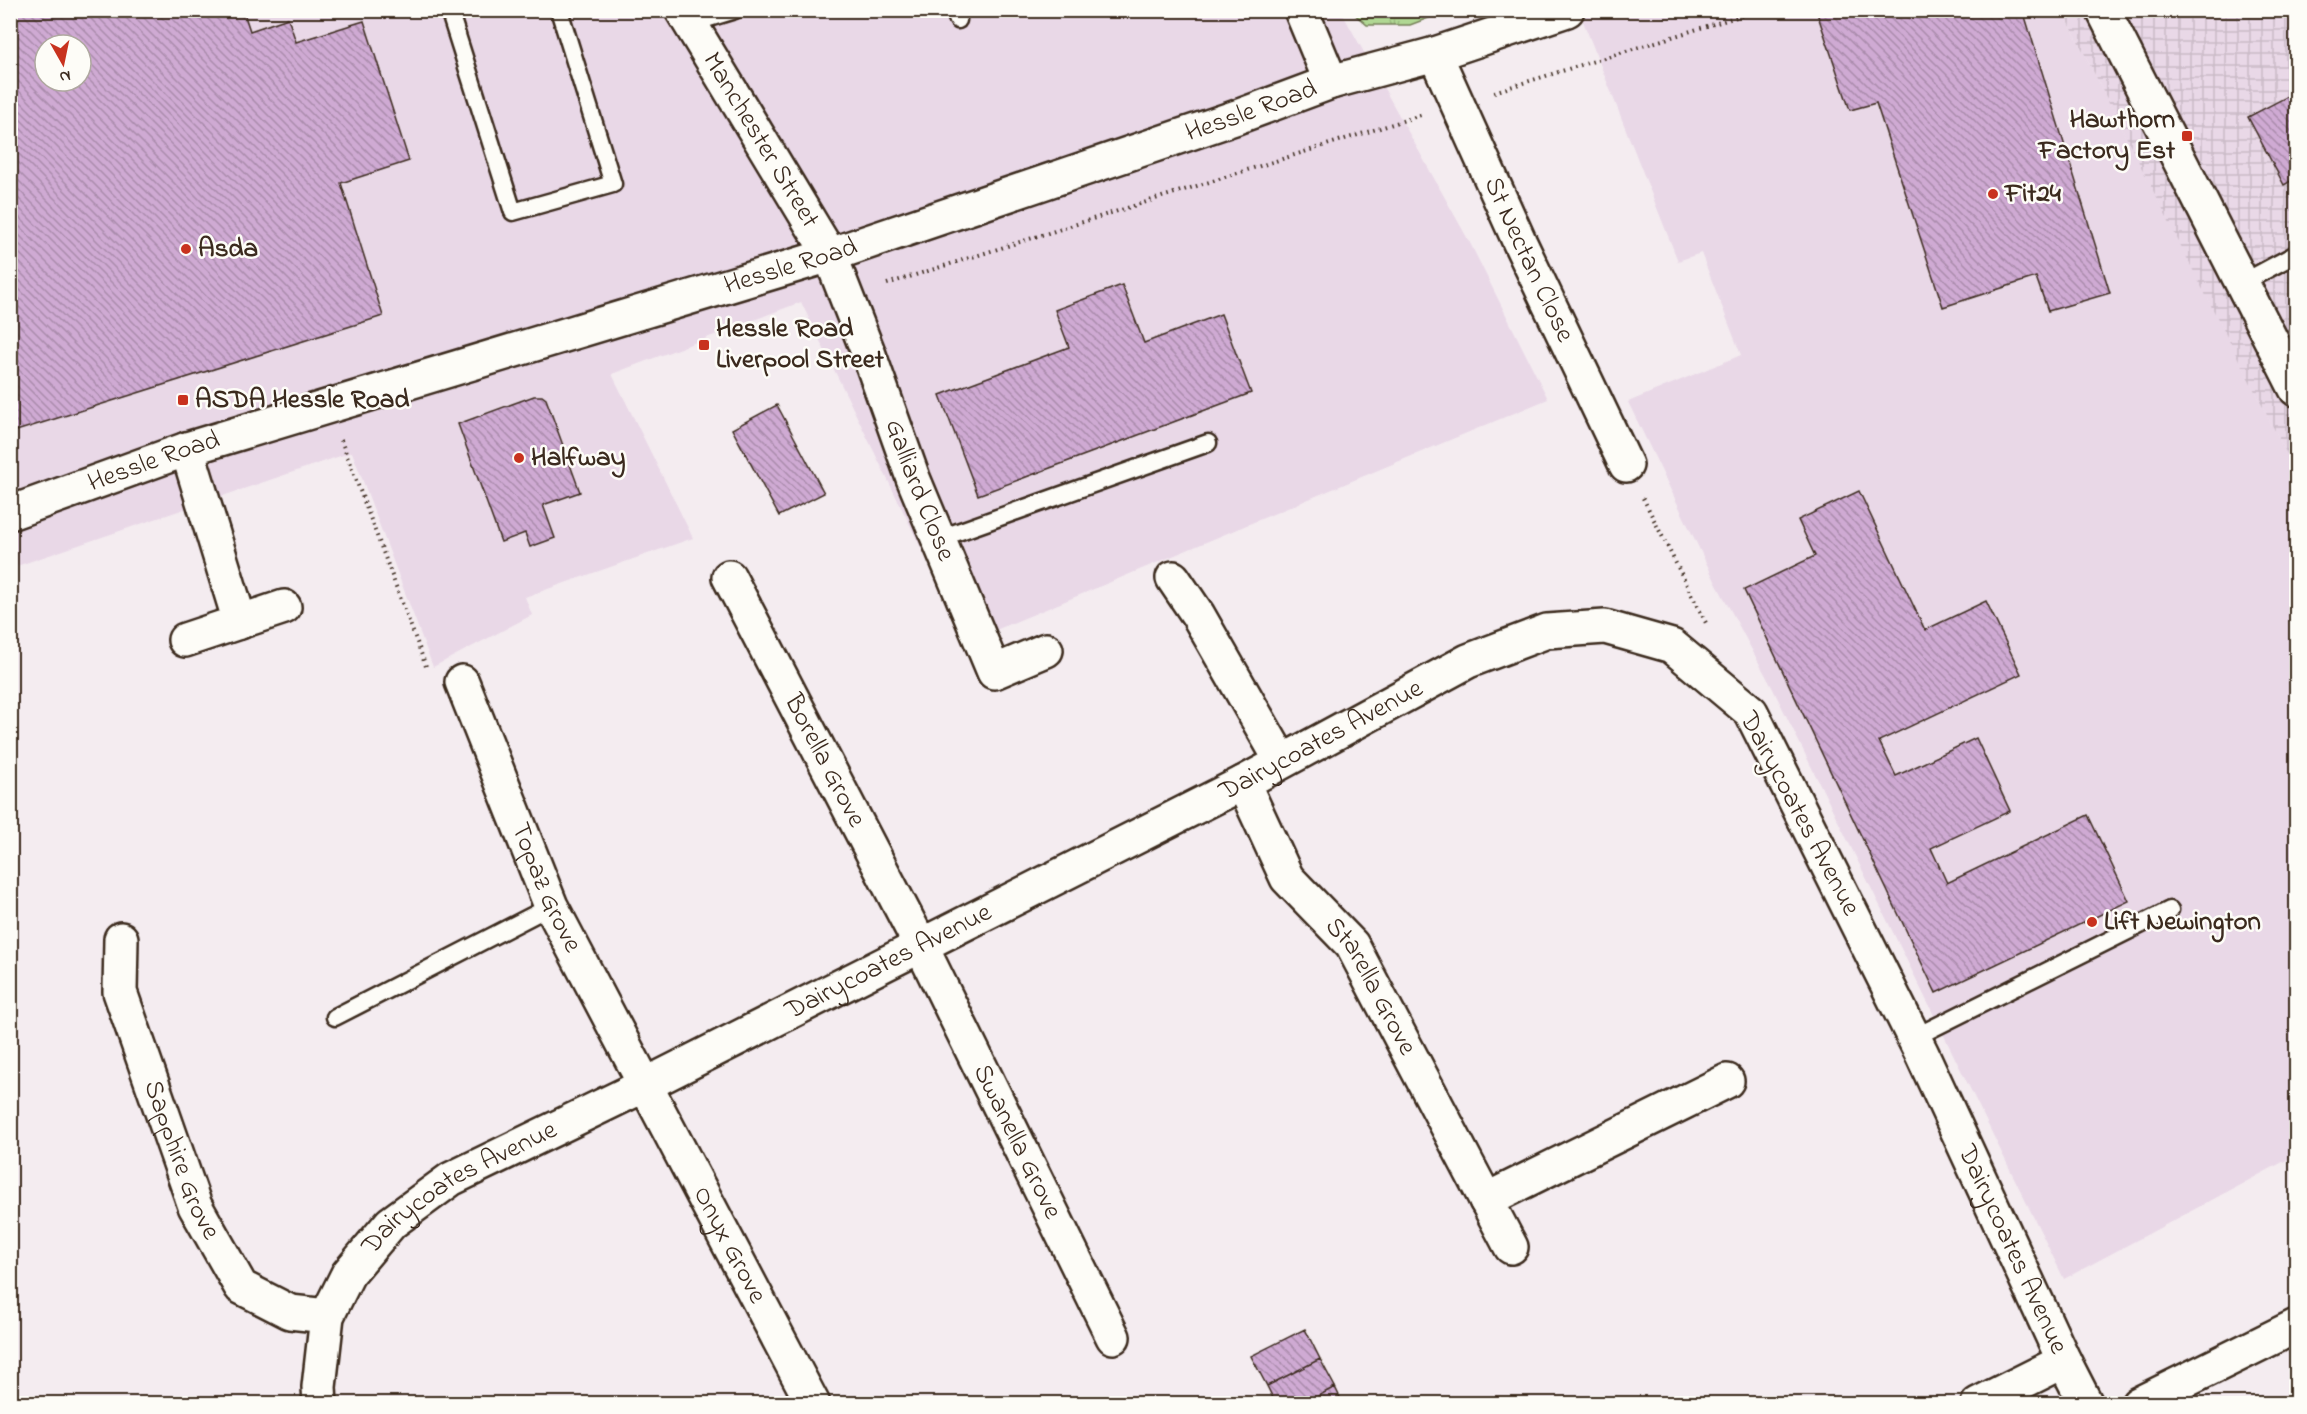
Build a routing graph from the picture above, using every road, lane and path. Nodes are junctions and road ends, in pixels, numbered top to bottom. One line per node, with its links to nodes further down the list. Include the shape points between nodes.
1 (449, 10): 2 (lane, via 513,212 613,184)
2 (559, 10)
3 (735, 10): 8 (lane)
4 (1301, 10): 10 (street)
5 (1567, 10): 9 (street, Hessle Road)
6 (1759, 10): 11 (path)
7 (2103, 10): 14 (street)
8 (686, 17): 13 (street, Manchester Street)
9 (1435, 54): 10 (street, Hessle Road); 11 (street, St Nectan Close)
10 (1331, 82): 13 (street, Hessle Road)
11 (1457, 103): 15 (path); 20 (street, St Nectan Close)
12 (2296, 254): 14 (lane)
13 (830, 255): 17 (street, Hessle Road); 22 (street, Galliard Close)
14 (2242, 283): 16 (street)
15 (887, 285)
16 (2296, 389)
17 (327, 406): 19 (street, Hessle Road); 30 (path, via 428,674)
18 (1208, 443): 22 (lane)
19 (187, 449): 21 (street, Hessle Road); 26 (street)
20 (1626, 465): 27 (path)
21 (10, 513)
22 (938, 539): 29 (street, Galliard Close, via 994,672)
23 (729, 576): 36 (street, Borella Grove)
24 (1173, 578): 31 (street)
25 (284, 607): 26 (street)
26 (240, 622): 28 (street)
27 (1709, 630)
28 (185, 640)
29 (1046, 650)
30 (462, 682): 33 (street, Topaz Grove)
31 (1281, 760): 32 (street, Dairycoates Avenue); 38 (street, Dairycoates Avenue, via 1468,661 1547,631 1605,627 1672,646 1750,712)
32 (1243, 783): 36 (street, Dairycoates Avenue); 41 (street, Starella Grove, via 1287,878 1352,945)
33 (551, 906): 37 (lane); 40 (street, Topaz Grove)
34 (2170, 910): 38 (lane)
35 (121, 939): 43 (street, Sapphire Grove, via 120,992 195,1206 241,1287 290,1312)
36 (921, 946): 40 (street, Dairycoates Avenue); 45 (street, Swanella Grove)
37 (335, 1017)
38 (1913, 1038): 46 (street, Dairycoates Avenue)
39 (1727, 1081): 41 (street)
40 (645, 1085): 43 (street, Dairycoates Avenue, via 451,1179 391,1223 348,1274); 48 (street, Onyx Grove)
41 (1486, 1200): 42 (street, Starella Grove)
42 (1511, 1247)
43 (327, 1317): 47 (street, Dairycoates Avenue)
44 (2296, 1326): 51 (street)
45 (1113, 1337)
46 (2064, 1361): 49 (street); 50 (street, Dairycoates Avenue)
47 (320, 1404)
48 (813, 1404)
49 (1978, 1404)
50 (2086, 1404)
51 (2138, 1404)

